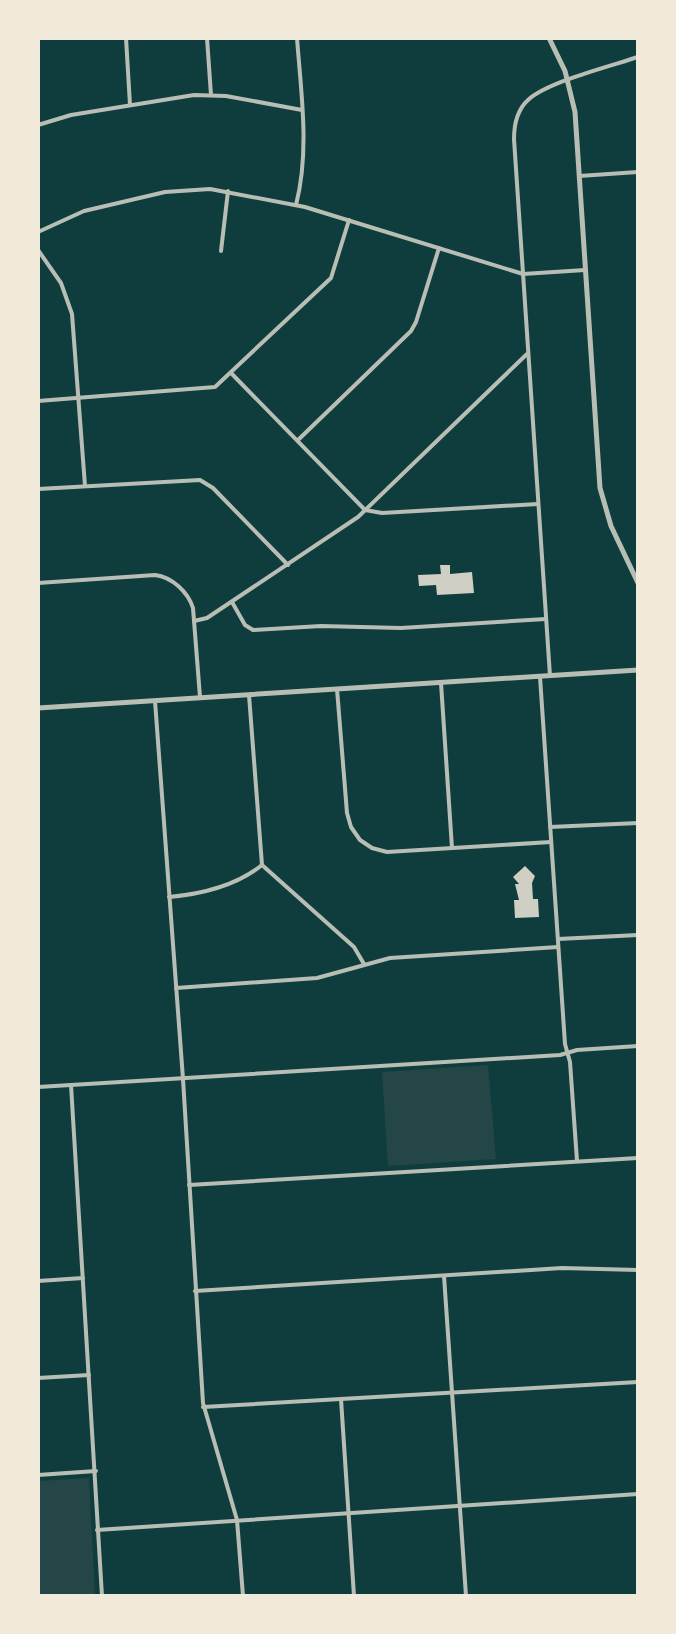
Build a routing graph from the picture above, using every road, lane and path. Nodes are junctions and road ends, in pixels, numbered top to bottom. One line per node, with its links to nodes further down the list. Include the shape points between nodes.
1 (126, 38): 8 (street)
2 (207, 38): 7 (street)
3 (297, 38): 9 (street)
4 (549, 38): 6 (street)
5 (638, 57): 6 (street)
6 (569, 81): 12 (street); 21 (street, via 534,95 521,107 515,123)
7 (211, 95): 8 (street); 9 (street)
8 (130, 105): 10 (street)
9 (302, 110): 14 (street, via 304,173)
10 (38, 125)
11 (638, 172): 12 (street)
12 (579, 176): 20 (street)
13 (228, 191): 14 (street); 16 (street, via 156,193 76,214); 19 (street)
14 (296, 205): 15 (street)
15 (350, 220): 17 (street); 23 (street, via 331,278)
16 (38, 232)
17 (439, 247): 21 (street); 26 (street, via 411,331)
18 (38, 250): 24 (street, via 69,303)
19 (221, 251)
20 (585, 270): 21 (street); 33 (street, via 600,488)
21 (523, 274): 22 (street)
22 (528, 353): 29 (street); 30 (street)
23 (232, 374): 24 (street, via 209,389); 26 (street)
24 (79, 398): 25 (street); 27 (street)
25 (38, 401)
26 (298, 440): 30 (street)
27 (85, 486): 28 (street); 31 (street, via 204,481)
28 (38, 489)
29 (538, 504): 30 (street); 35 (street)
30 (365, 510): 31 (street)
31 (288, 565): 34 (street)
32 (38, 583): 36 (street, via 165,577 189,598)
33 (638, 583)
34 (232, 602): 35 (street, via 250,629); 36 (street)
35 (546, 619): 38 (street)
36 (194, 621): 43 (street)
37 (638, 670): 38 (street)
38 (550, 676): 39 (street)
39 (540, 677): 40 (street); 47 (street)
40 (441, 683): 41 (street); 49 (street)
41 (337, 689): 42 (street); 49 (street, via 351,827 366,845 387,852)
42 (249, 694): 43 (street); 50 (street)
43 (200, 697): 44 (street)
44 (155, 700): 45 (street); 51 (street)
45 (38, 708)
46 (638, 823): 47 (street)
47 (550, 827): 48 (street)
48 (551, 842): 49 (street); 53 (street)
49 (452, 848)
50 (262, 865): 51 (street, via 221,887); 55 (street, via 354,947)
51 (169, 897): 56 (street)
52 (638, 935): 53 (street)
53 (558, 939): 54 (street)
54 (558, 947): 55 (street); 58 (street)
55 (364, 964): 56 (street, via 317,978)
56 (176, 988): 59 (street)
57 (638, 1046): 58 (street)
58 (568, 1054): 59 (street); 63 (street)
59 (183, 1079): 60 (street); 64 (street)
60 (71, 1085): 61 (street); 67 (street)
61 (38, 1087)
62 (638, 1158): 63 (street)
63 (577, 1161): 64 (street)
64 (189, 1185): 69 (street)
65 (638, 1270): 66 (street, via 562,1268)
66 (444, 1276): 69 (street); 73 (street)
67 (83, 1278): 68 (street); 70 (street)
68 (38, 1281)
69 (195, 1291): 75 (street)
70 (89, 1375): 71 (street); 76 (street)
71 (38, 1378)
72 (638, 1382): 73 (street)
73 (452, 1393): 74 (street); 79 (street)
74 (341, 1399): 75 (street); 80 (street)
75 (203, 1407): 81 (street)
76 (96, 1471): 77 (street); 82 (street)
77 (38, 1475)
78 (638, 1494): 79 (street)
79 (460, 1505): 80 (street); 86 (street)
80 (348, 1513): 81 (street); 85 (street)
81 (237, 1520): 82 (street); 84 (street)
82 (97, 1530): 83 (street)
83 (102, 1596)
84 (243, 1596)
85 (354, 1596)
86 (466, 1596)

